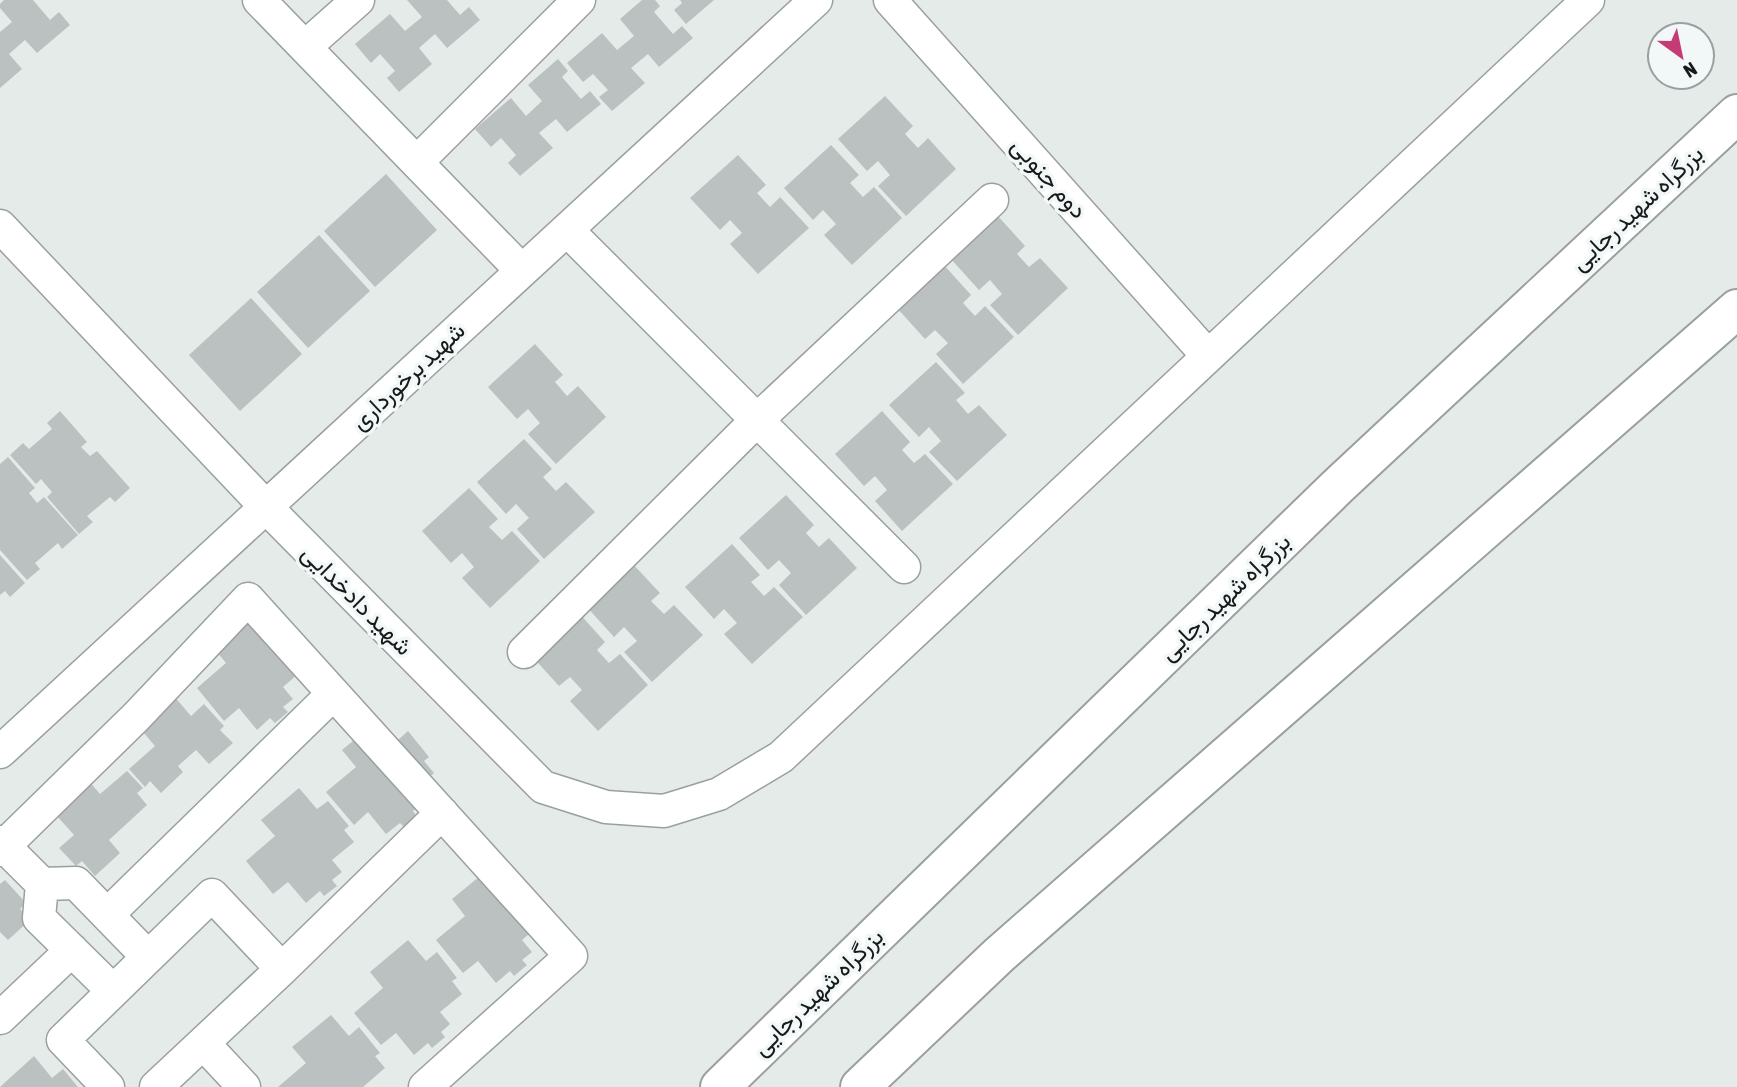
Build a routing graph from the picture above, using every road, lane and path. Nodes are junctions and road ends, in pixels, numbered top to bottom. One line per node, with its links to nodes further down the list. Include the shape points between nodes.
1 (259, 0): 7 (street)
2 (358, 0): 7 (street)
3 (579, 0): 9 (street)
4 (816, 0): 12 (street, شهید برخورداری)
5 (890, 0): 15 (street, دوم جنوبی)
6 (1588, 0): 15 (street, شهید دادخدایی)
7 (305, 47): 9 (street)
8 (1737, 114): 36 (highway, بزرگراه شهید رجایی, via 1338,486)
9 (417, 162): 13 (street)
10 (992, 200): 16 (street)
11 (0, 226): 17 (street, شهید دادخدایی)
12 (567, 230): 13 (street, شهید برخورداری); 16 (street)
13 (522, 271): 17 (street, شهید برخورداری)
14 (1737, 309): 37 (highway, via 999,955)
15 (1208, 356): 17 (street, شهید دادخدایی, via 781,757 719,794 664,811 606,807 543,787)
16 (757, 420): 18 (street); 19 (street)
17 (266, 507): 21 (street, شهید برخورداری)
18 (904, 567)
19 (524, 652)
20 (333, 694): 22 (street); 23 (street, via 248,599 136,717); 25 (street)
21 (0, 752)
22 (442, 813): 28 (street); 35 (street, via 571,956)
23 (1, 846): 24 (street)
24 (42, 884): 25 (street, via 76,883); 26 (street, via 40,918)
25 (107, 915): 27 (street)
26 (72, 950): 29 (street); 30 (street)
27 (148, 957): 28 (street, via 212,895); 29 (street)
28 (282, 970): 31 (street)
29 (113, 992): 32 (street, via 63,1040)
30 (0, 1018)
31 (203, 1043): 33 (street); 34 (street)
32 (108, 1087)
33 (156, 1087)
34 (244, 1087)
35 (425, 1087)
36 (720, 1087)
37 (860, 1087)

